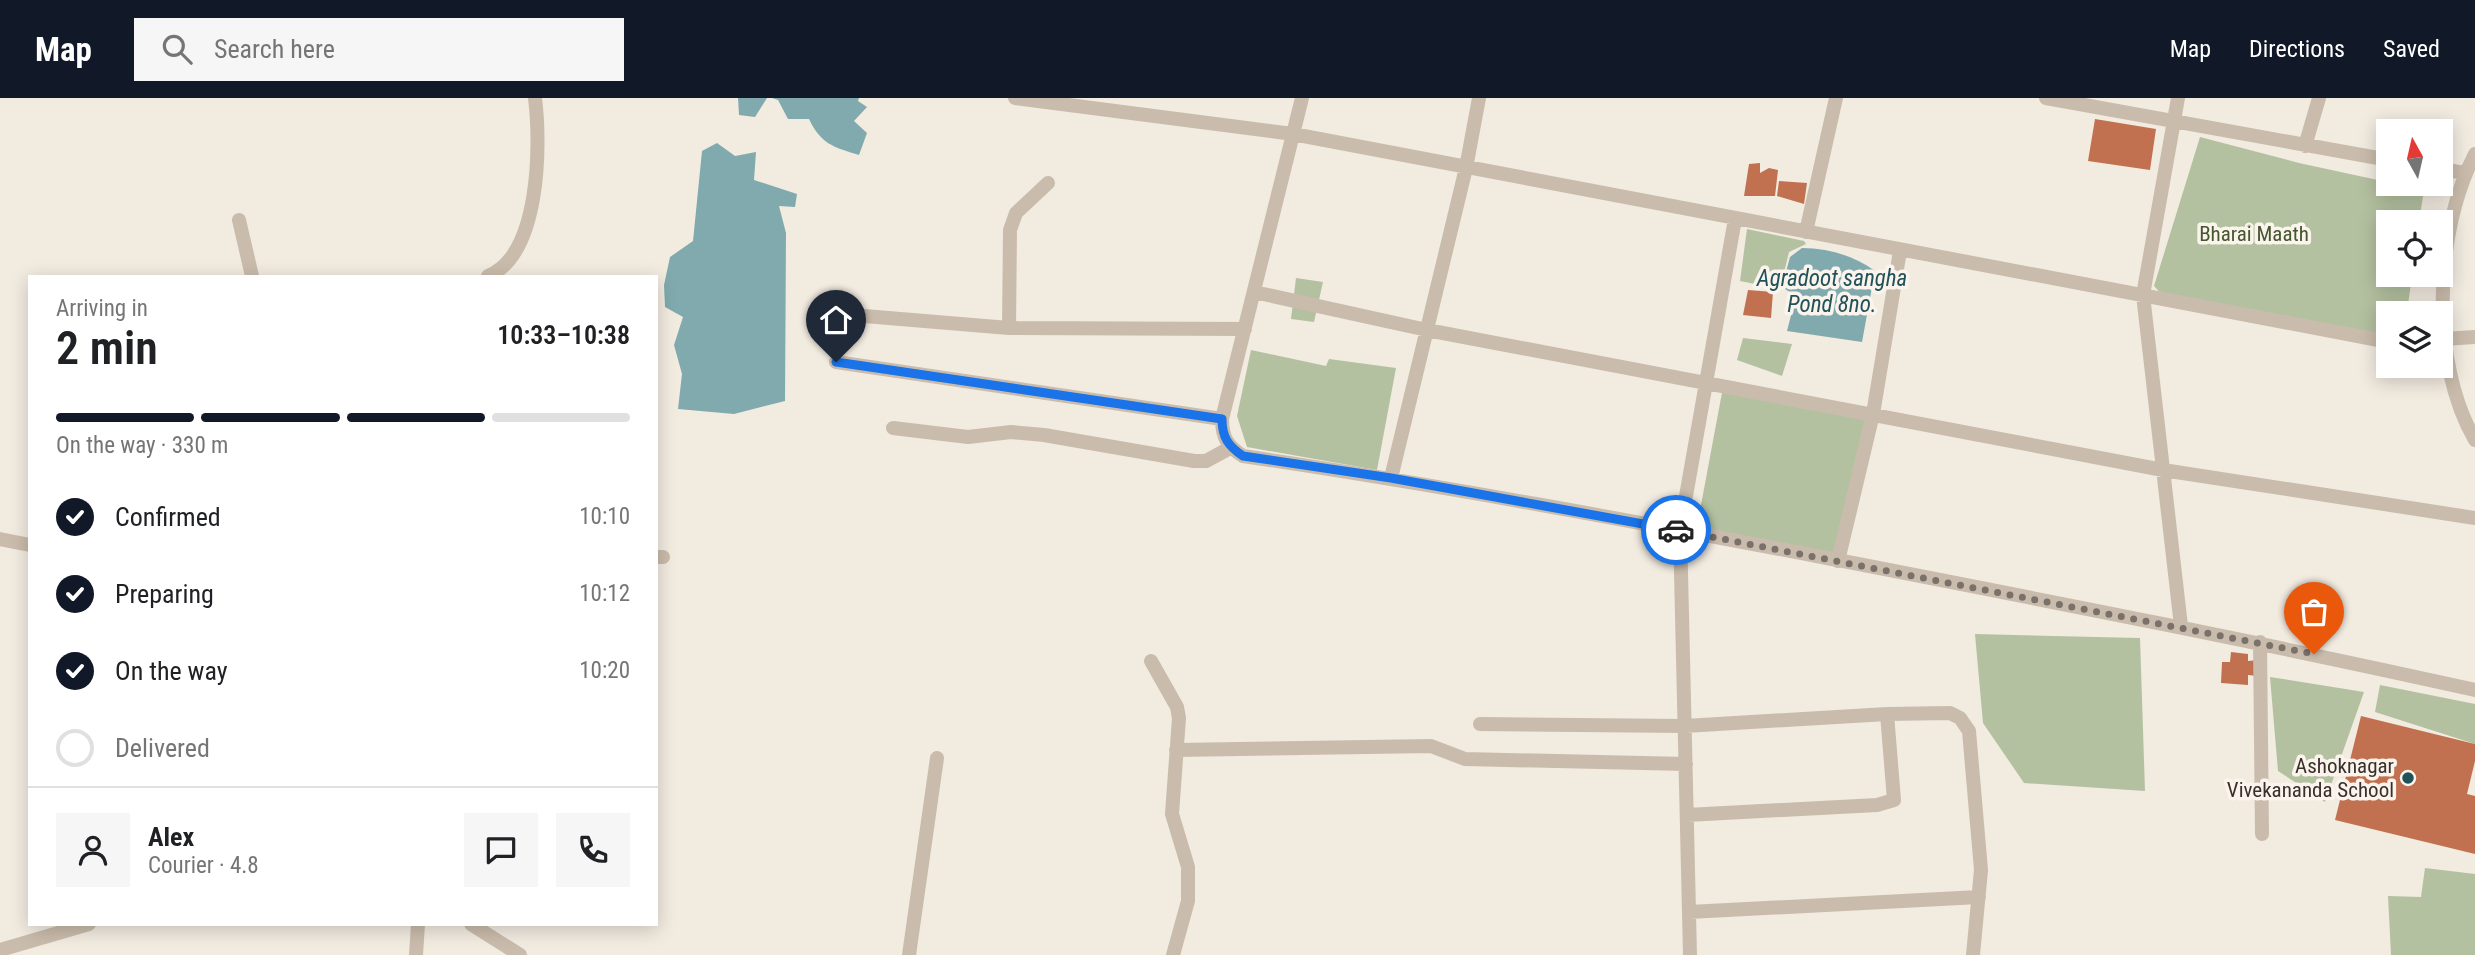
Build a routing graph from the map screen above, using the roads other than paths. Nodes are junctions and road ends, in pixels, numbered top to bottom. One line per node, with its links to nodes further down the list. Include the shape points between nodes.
1 (535, 98): 24 (street, via 539,132 536,171 522,242 511,261)
2 (1015, 98): 9 (street)
3 (1302, 98): 11 (street)
4 (1479, 98): 15 (street)
5 (1836, 98): 21 (street)
6 (2046, 98): 10 (street)
7 (2178, 98): 10 (street)
8 (2319, 98): 12 (street)
9 (1031, 100): 11 (street)
10 (2172, 122): 12 (street); 26 (street)
11 (1293, 134): 15 (street); 25 (street)
12 (2305, 146): 14 (street)
13 (2475, 154): 17 (street)
14 (2376, 158)
15 (1466, 168): 19 (street); 31 (street)
16 (2454, 171): 17 (street)
17 (2465, 173): 27 (street, via 2446,254)
18 (1048, 183): 29 (street, via 1016,213 1010,230)
19 (1735, 219): 21 (street); 37 (street)
20 (239, 220): 23 (street)
21 (1806, 232): 22 (street)
22 (1900, 251): 26 (street); 38 (street)
23 (252, 275)
24 (490, 275)
25 (1254, 292): 30 (street); 31 (street)
26 (2143, 295): 33 (street); 43 (street)
27 (2441, 301)
28 (852, 315): 29 (street)
29 (1009, 328): 30 (street)
30 (1245, 329): 39 (street)
31 (1427, 330): 37 (street); 44 (street)
32 (2475, 337): 34 (street)
33 (2376, 340)
34 (2453, 345)
35 (836, 362): 39 (street)
36 (2453, 377): 41 (street)
37 (1706, 383): 38 (street); 46 (street)
38 (1873, 414): 43 (street); 49 (street)
39 (1222, 419): 42 (street, via 1222,433)
40 (893, 428): 42 (street, via 968,437 1011,432 1044,435 1194,461)
41 (2475, 440)
42 (1230, 448): 44 (street, via 1243,456)
43 (2163, 470): 45 (street); 50 (street)
44 (1391, 478): 46 (street)
45 (2475, 518)
46 (1680, 530): 49 (street); 56 (street)
47 (0, 539): 48 (street)
48 (28, 545)
49 (1838, 561): 50 (street)
50 (2181, 626): 51 (street)
51 (2260, 642): 53 (street); 61 (street)
52 (1151, 661): 57 (street, via 1177,707)
53 (2475, 690)
54 (1887, 714): 56 (street); 60 (street, via 1894,800 1864,806); 62 (street, via 1950,713 1968,725 1981,870)
55 (1480, 724): 56 (street)
56 (1685, 726): 59 (street)
57 (1176, 750): 59 (street, via 1431,746 1465,759); 71 (street, via 1172,814 1188,867 1188,901)
58 (937, 758): 70 (street)
59 (1686, 764): 60 (street)
60 (1688, 815): 63 (street)
61 (2262, 834)
62 (1979, 897): 63 (street); 73 (street)
63 (1689, 912): 72 (street)
64 (82, 926): 67 (street)
65 (418, 926): 68 (street)
66 (474, 926): 69 (street)
67 (0, 950)
68 (416, 955)
69 (520, 955)
70 (909, 955)
71 (1173, 955)
72 (1690, 955)
73 (1973, 955)

